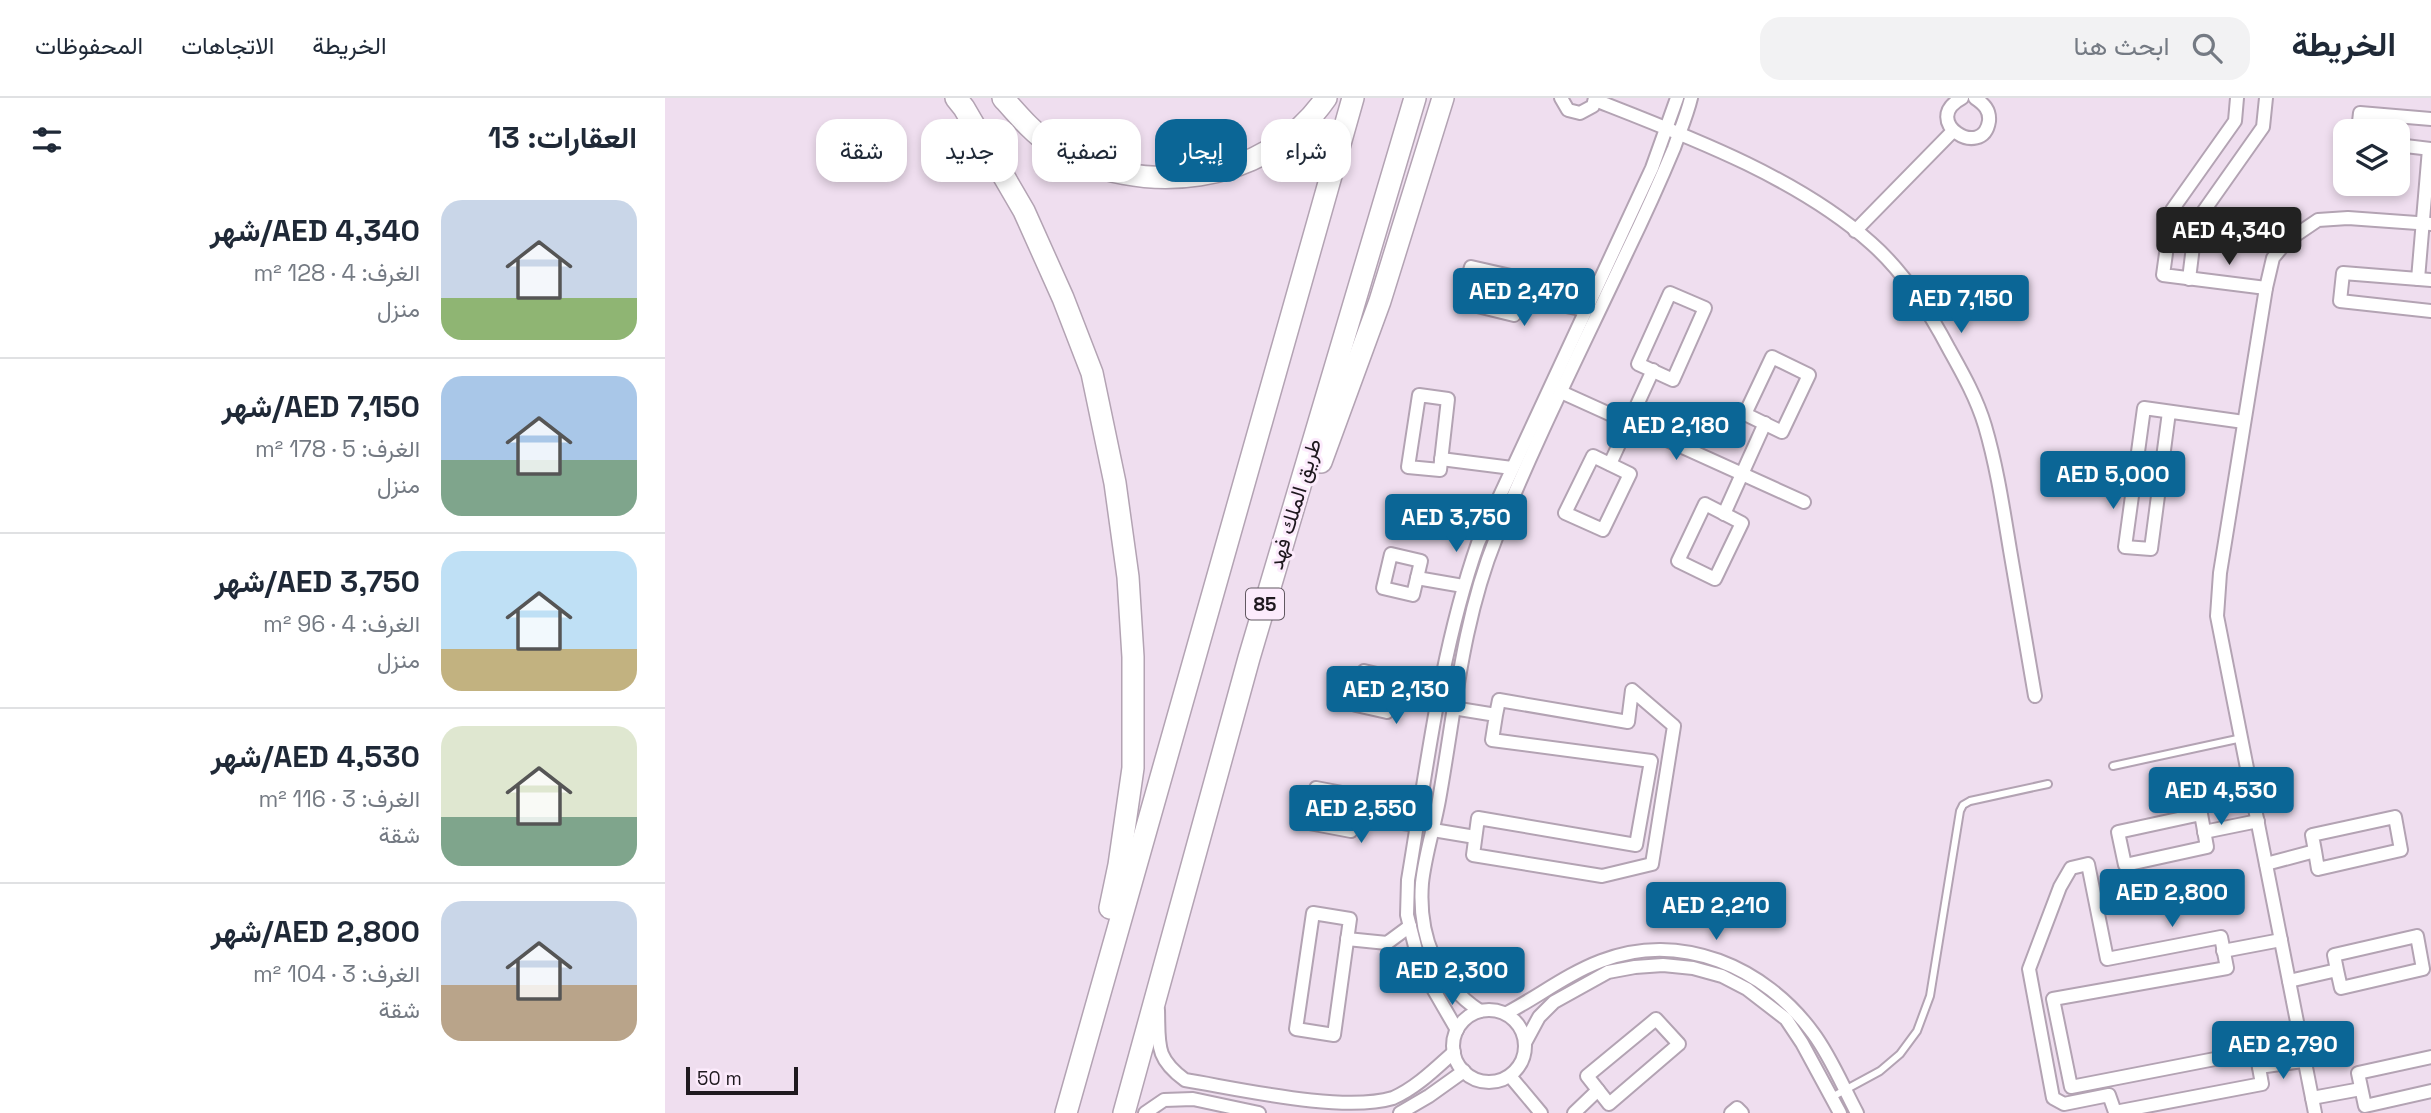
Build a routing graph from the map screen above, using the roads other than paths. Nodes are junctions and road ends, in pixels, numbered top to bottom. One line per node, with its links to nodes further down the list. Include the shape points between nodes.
1 (956, 98): 76 (highway, via 1024,211 1092,373 1115,483 1128,578 1133,768)
2 (1003, 98): 3 (highway, via 1051,145 1119,174 1152,178 1226,169 1264,155)
3 (1326, 98)
4 (1353, 98): 76 (highway, 85)
5 (1416, 98): 44 (highway, طريق الملك فهد / 85)
6 (1443, 98): 44 (highway, via 1380,301)
7 (1561, 98): 14 (street, via 1569,110 1580,113 1593,106)
8 (1677, 98): 17 (street)
9 (1691, 98): 19 (street)
10 (1962, 98): 18 (street, via 1949,111)
11 (1975, 98): 18 (street, via 1988,110 1987,128 1971,138)
12 (2237, 98): 24 (street, via 2235,121 2172,210 2163,275)
13 (2266, 98): 24 (street, via 2263,127 2196,222)
14 (1595, 99): 17 (street)
15 (2431, 118): 16 (street, via 2360,113)
16 (2359, 119)
17 (1667, 128): 19 (street); 28 (street)
18 (1953, 131): 23 (street)
19 (1679, 134): 23 (street, via 1773,178); 31 (street)
20 (2410, 147): 21 (street)
21 (2430, 149): 22 (street)
22 (2427, 223): 25 (street); 26 (street, via 2318,220 2287,241 2273,258)
23 (1855, 231): 46 (street, via 1910,286 1966,379 1984,423 1997,469)
24 (2189, 279): 26 (street)
25 (2424, 280): 29 (street, via 2343,273 2340,301)
26 (2266, 288): 34 (street)
27 (1521, 297): 27 (street, via 1528,280 1471,267 1461,302 1514,315); 28 (street)
28 (1586, 310): 38 (street)
29 (2431, 311)
30 (1653, 370): 30 (street, via 1638,364 1670,293 1705,308 1672,380); 33 (street)
31 (1561, 391): 33 (street); 48 (street, via 1479,585)
32 (2169, 412): 34 (street, via 2151,549 2125,547 2144,408)
33 (1629, 422): 37 (street); 39 (street)
34 (2244, 422): 50 (street, via 2217,616)
35 (1765, 423): 35 (street, via 1782,432 1809,375 1772,357 1745,414); 39 (street)
36 (1441, 459): 36 (street, via 1448,399 1419,395 1408,467 1440,470); 38 (street)
37 (1610, 464): 37 (street, via 1593,456 1565,513 1603,530 1630,474)
38 (1512, 468): 43 (street)
39 (1742, 474): 40 (street); 41 (street)
40 (1804, 502)
41 (1724, 514): 41 (street, via 1705,504 1678,561 1715,579 1742,523)
42 (1417, 578): 43 (street)
43 (1463, 586): 47 (street)
44 (1249, 658): 67 (highway, طريق الملك فهد / 85)
45 (1390, 695): 47 (street)
46 (2035, 696)
47 (1438, 706): 55 (street)
48 (1453, 708): 49 (street); 56 (street)
49 (1496, 715): 58 (street, via 1492,740 1651,761 1636,845 1478,818); 58 (street, via 1499,700 1628,722 1632,690 1674,726 1652,864 1602,876 1473,855)
50 (2242, 738): 51 (lane); 54 (street)
51 (2113, 766)
52 (2048, 785): 81 (lane, via 1970,801 1959,811 1930,996 1917,1031 1880,1071)
53 (1354, 816): 53 (street, via 1358,796 1316,788 1309,823 1351,831); 55 (street)
54 (2258, 821): 57 (street); 60 (street)
55 (1417, 825): 61 (street, via 1408,880)
56 (1433, 830): 58 (street); 68 (street, via 1422,882 1423,918 1431,950 1445,981)
57 (2204, 832): 57 (street, via 2201,814 2118,832 2125,865 2207,847)
58 (1475, 837)
59 (2315, 851): 59 (street, via 2318,869 2401,850 2395,817 2312,835); 60 (street)
60 (2266, 864): 63 (street)
61 (1410, 926): 62 (street, via 1387,943); 70 (street, via 1420,966)
62 (1347, 939): 62 (street, via 1350,919 1313,913 1296,1030 1334,1035)
63 (2281, 940): 64 (street); 66 (street)
64 (2223, 951): 75 (street, via 2227,968 2053,999 2071,1087 2256,1051); 75 (street, via 2221,937 2107,959 2088,864 2071,868 2029,969 2051,1093 2064,1104 2109,1095 2115,1112 2262,1084)
65 (2337, 970): 65 (street, via 2340,988 2423,970 2417,936 2334,955); 66 (street)
66 (2289, 981): 74 (street)
67 (1157, 990): 72 (street, via 1160,1046 1168,1067 1185,1080 1323,1105 1363,1105 1394,1098); 86 (highway, طريق الملك فهد / 85)
68 (1479, 1011): 69 (street); 70 (street, via 1464,1019)
69 (1507, 1013): 71 (street, via 1523,1030); 81 (street, via 1601,960 1655,950 1690,952 1724,961 1756,978 1791,1006 1815,1034)
70 (1457, 1030): 72 (street)
71 (1525, 1043): 78 (street, via 1526,1053); 83 (street, via 1553,1002 1608,972 1663,965 1693,968 1747,989 1786,1019)
72 (1454, 1052): 77 (street, via 1455,1062)
73 (2431, 1057): 79 (street, via 2358,1073)
74 (2303, 1061): 75 (street); 84 (street)
75 (2259, 1067)
76 (1078, 1069): 85 (highway, 85)
77 (1464, 1071): 78 (street, via 1471,1079 1494,1083); 89 (street)
78 (1510, 1076): 90 (street)
79 (2361, 1089): 82 (street, via 2365,1106); 84 (street)
80 (1598, 1090): 80 (street, via 1587,1076 1656,1019 1679,1044 1609,1104); 91 (street)
81 (1845, 1091): 83 (lane); 95 (street)
82 (2431, 1091)
83 (1832, 1097): 94 (street)
84 (2312, 1098): 96 (street)
85 (1066, 1113)
86 (1124, 1113)
87 (1145, 1113): 88 (street, via 1164,1100 1193,1099)
88 (1259, 1113)
89 (1400, 1113)
90 (1541, 1113)
91 (1574, 1113)
92 (1731, 1113): 93 (street, via 1737,1108)
93 (1742, 1113)
94 (1840, 1113)
95 (1857, 1113)
96 (2315, 1113)

